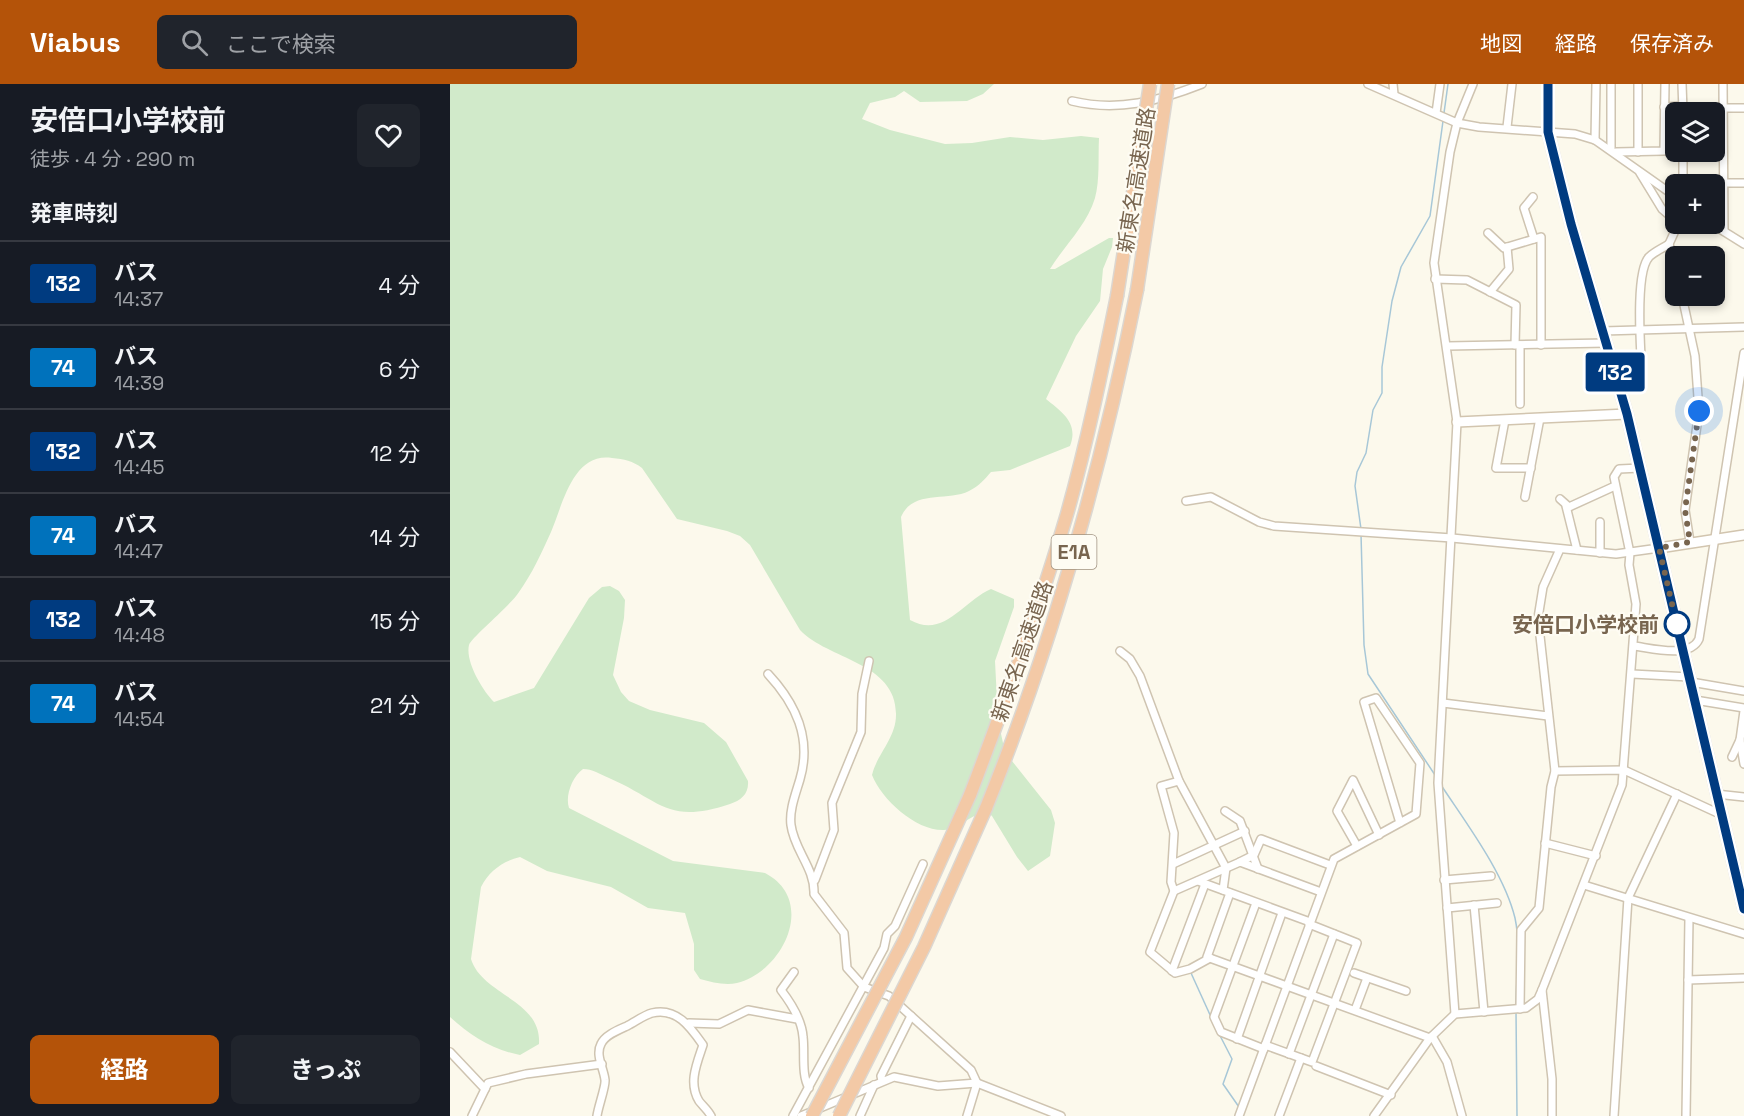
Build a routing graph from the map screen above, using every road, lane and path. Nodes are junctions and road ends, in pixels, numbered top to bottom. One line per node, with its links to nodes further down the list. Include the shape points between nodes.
1 (1150, 84): 176 (highway, 新東名高速道路 / E1A, bridge, via 1117,296 1089,429 1067,514 1015,673 970,795 906,937)
2 (1168, 84): 177 (highway, 新東名高速道路 / E1A, bridge, via 1122,364 1083,523 1029,693 986,808 924,947)
3 (1202, 84): 17 (street, via 1138,105)
4 (1368, 84): 16 (street)
5 (1393, 84): 16 (street)
6 (1440, 84): 23 (street)
7 (1473, 84): 24 (street)
8 (1512, 84): 25 (street)
9 (1548, 84): 26 (main road)
10 (1596, 84): 27 (street)
11 (1611, 84): 28 (street)
12 (1638, 84): 29 (street)
13 (1665, 84): 20 (street)
14 (1682, 84): 18 (street)
15 (1724, 84): 19 (street)
16 (1394, 94): 23 (street)
17 (1072, 100)
18 (1683, 102)
19 (1724, 102)
20 (1664, 107): 29 (street, via 1664,152)
21 (1725, 108): 22 (street)
22 (1744, 108)
23 (1436, 113): 24 (street)
24 (1457, 123): 25 (street); 43 (street, via 1442,197)
25 (1507, 128): 26 (street)
26 (1548, 132): 27 (street); 49 (main road)
27 (1595, 140): 28 (street)
28 (1613, 150): 29 (street); 30 (street)
29 (1638, 152)
30 (1639, 170): 33 (street); 35 (street)
31 (1725, 183): 32 (street)
32 (1744, 183)
33 (1665, 189)
34 (1533, 197): 39 (street, via 1524,208)
35 (1665, 212)
36 (1725, 232): 41 (street)
37 (1488, 233): 42 (street)
38 (1673, 234): 40 (street)
39 (1534, 239): 42 (street); 52 (street, via 1541,237)
40 (1670, 244): 48 (street, via 1648,258 1640,290)
41 (1744, 244)
42 (1507, 247): 44 (street, via 1509,269)
43 (1435, 279): 44 (street, via 1467,280); 53 (street)
44 (1490, 292): 51 (street, via 1516,305)
45 (1684, 306): 47 (street)
46 (1744, 327): 47 (street)
47 (1689, 329): 48 (street); 72 (street, via 1699,411 1685,510)
48 (1640, 330): 49 (street); 55 (street)
49 (1603, 331): 50 (main road)
50 (1606, 343): 52 (street); 57 (main road)
51 (1517, 345): 52 (street); 53 (street); 56 (street)
52 (1541, 345)
53 (1448, 346): 60 (street)
54 (1744, 353): 70 (street)
55 (1641, 357)
56 (1520, 404)
57 (1627, 414): 58 (street); 62 (main road)
58 (1540, 418): 59 (street); 61 (street)
59 (1505, 420): 60 (street); 61 (street, via 1496,468)
60 (1457, 422): 71 (street)
61 (1531, 468): 64 (street)
62 (1640, 468): 63 (street, via 1617,470); 73 (main road)
63 (1615, 486): 67 (street); 77 (street)
64 (1525, 497)
65 (1560, 499): 67 (street)
66 (1186, 501): 71 (street, via 1211,497 1274,526)
67 (1566, 506): 75 (street)
68 (1600, 522): 76 (street)
69 (1744, 535): 70 (street)
70 (1716, 537): 72 (street); 79 (street, via 1699,639)
71 (1452, 538): 74 (street); 87 (street)
72 (1690, 542): 73 (street)
73 (1659, 548): 77 (street); 79 (main road)
74 (1560, 549): 75 (street); 89 (street, via 1544,587 1538,618)
75 (1577, 550): 76 (street)
76 (1600, 553): 77 (street)
77 (1630, 553): 78 (street, via 1636,604)
78 (1634, 646): 79 (street); 83 (street)
79 (1683, 650): 84 (main road)
80 (1120, 651): 95 (street, via 1140,676)
81 (869, 661): 116 (street, via 862,694 861,732 832,803 834,830)
82 (768, 674): 116 (street, via 790,702 806,750 792,806 791,827)
83 (1632, 674): 84 (street); 93 (street)
84 (1690, 679): 85 (street); 86 (main road)
85 (1744, 691)
86 (1695, 700): 88 (street); 97 (main road)
87 (1443, 703): 89 (street); 117 (street, via 1438,779)
88 (1744, 710): 90 (street)
89 (1548, 716): 94 (street)
90 (1740, 740): 91 (street); 92 (street)
91 (1732, 757)
92 (1744, 764)
93 (1624, 770): 94 (street); 96 (street); 108 (street, via 1618,799)
94 (1555, 771): 104 (street)
95 (1179, 781): 105 (street); 111 (street, via 1161,786 1174,833)
96 (1677, 794): 100 (street); 124 (street)
97 (1716, 794): 98 (street); 100 (main road)
98 (1744, 797)
99 (1225, 811): 102 (street, via 1240,821)
100 (1722, 814): 120 (main road)
101 (1400, 823): 101 (street, via 1416,814 1420,763 1376,698 1364,702); 103 (street)
102 (1245, 831): 105 (street); 107 (street)
103 (1379, 834): 106 (street); 106 (street, via 1353,780 1337,811)
104 (1545, 843): 108 (street); 150 (street, via 1539,908 1521,930)
105 (1213, 845): 111 (street); 113 (street)
106 (1357, 846): 112 (street)
107 (1254, 855): 109 (street); 112 (street, via 1261,839); 114 (street)
108 (1596, 856): 119 (street)
109 (1240, 862): 113 (street); 114 (street)
110 (923, 864): 145 (street)
111 (1173, 864): 121 (street)
112 (1330, 865): 123 (street)
113 (1226, 868): 118 (street); 122 (street)
114 (1258, 869): 123 (street)
115 (1491, 876): 117 (street)
116 (814, 880): 145 (street, via 814,894 844,933 847,968)
117 (1444, 880): 128 (street)
118 (1201, 882): 121 (street); 122 (street); 137 (street)
119 (1584, 885): 124 (street); 146 (street)
120 (1741, 886): 129 (main road)
121 (1174, 891): 137 (street, via 1150,952)
122 (1226, 892): 125 (street); 135 (street, via 1207,957)
123 (1321, 892): 132 (street)
124 (1628, 898): 131 (street); 186 (street)
125 (1256, 903): 130 (street); 136 (street)
126 (1497, 903): 127 (street)
127 (1474, 905): 128 (street); 152 (street)
128 (1447, 908): 153 (street)
129 (1744, 909)
130 (1282, 913): 132 (street); 140 (street)
131 (1689, 918): 134 (street); 143 (street)
132 (1310, 923): 133 (street); 144 (street)
133 (1334, 934): 148 (street); 149 (street, via 1358,943)
134 (1744, 934)
135 (1210, 958): 136 (street); 137 (street, via 1190,969)
136 (1234, 966): 140 (street); 158 (street, via 1214,1017 1221,1032)
137 (1172, 971)
138 (794, 972): 155 (street, via 781,990)
139 (1354, 973): 141 (street)
140 (1260, 976): 144 (street); 158 (street)
141 (1367, 978): 147 (street); 151 (street)
142 (1744, 978): 143 (street)
143 (1689, 980): 187 (street)
144 (1288, 985): 148 (street); 159 (street)
145 (864, 987): 154 (street, via 890,996); 168 (street)
146 (1542, 990): 150 (street, via 1531,1005); 185 (street)
147 (1406, 991)
148 (1311, 994): 149 (street); 161 (street)
149 (1335, 1003): 151 (street); 162 (street, via 1312,1062)
150 (1520, 1009): 152 (street)
151 (1355, 1010): 157 (street)
152 (1484, 1012): 153 (street)
153 (1455, 1014): 157 (street)
154 (911, 1016): 165 (street); 166 (street, via 965,1063)
155 (797, 1019): 156 (street, via 748,1010 719,1024); 168 (street, via 804,1038 805,1081)
156 (689, 1023): 163 (street, via 662,1012 651,1013 601,1043); 173 (street, via 703,1045 693,1087)
157 (1431, 1037): 170 (street); 184 (street, via 1447,1062)
158 (1237, 1039): 159 (street)
159 (1264, 1047): 161 (street); 181 (street)
160 (450, 1052): 169 (street)
161 (1289, 1054): 162 (street)
162 (1300, 1058): 182 (street)
163 (602, 1064): 169 (street, via 526,1074 488,1083); 172 (street, via 606,1083)
164 (1316, 1066): 170 (street)
165 (882, 1081): 166 (street, via 894,1077 938,1086); 167 (street)
166 (977, 1083): 179 (street); 180 (street)
167 (874, 1085): 175 (street); 178 (street)
168 (809, 1088): 174 (street)
169 (485, 1089): 171 (street)
170 (1391, 1095): 183 (street)
171 (472, 1116)
172 (597, 1116)
173 (711, 1116)
174 (793, 1116)
175 (801, 1116)
176 (812, 1116)
177 (839, 1116)
178 (860, 1116)
179 (967, 1116)
180 (1061, 1116)
181 (1239, 1116)
182 (1279, 1116)
183 (1374, 1116)
184 (1462, 1116)
185 (1552, 1116)
186 (1614, 1116)
187 (1686, 1116)

